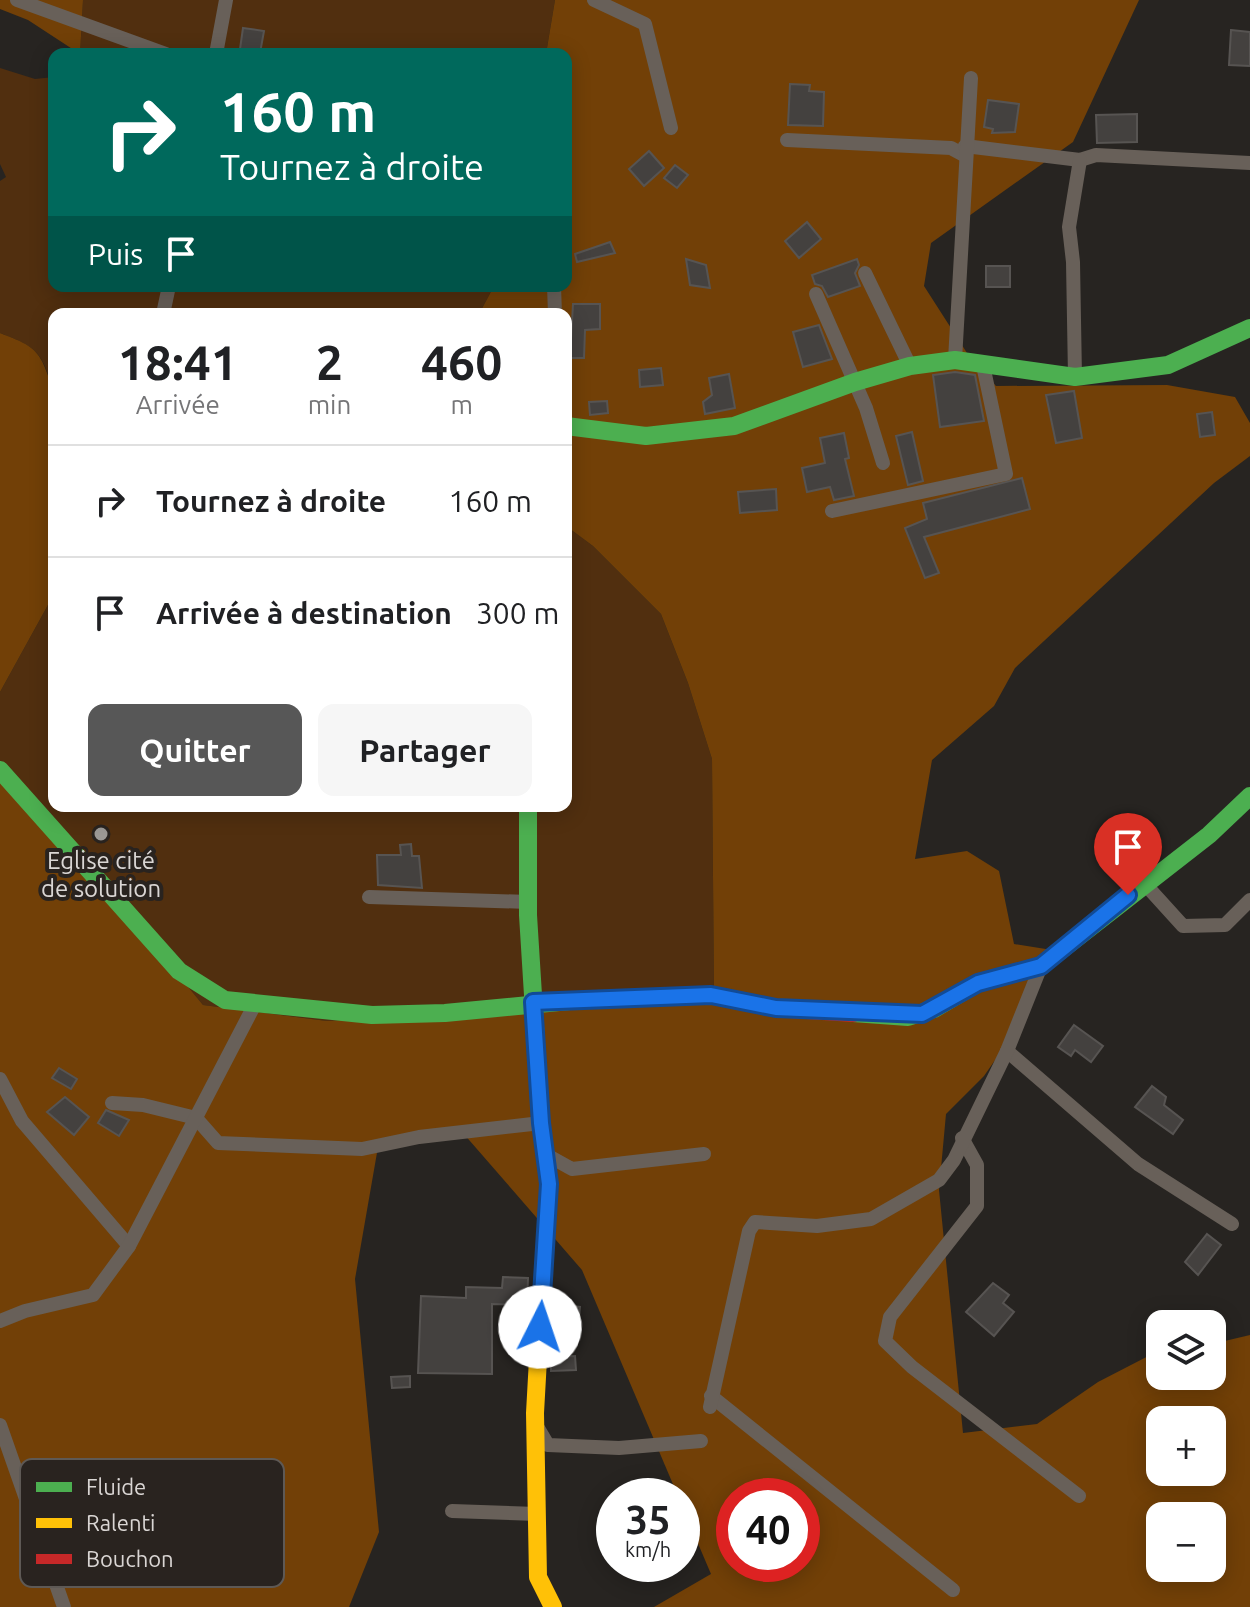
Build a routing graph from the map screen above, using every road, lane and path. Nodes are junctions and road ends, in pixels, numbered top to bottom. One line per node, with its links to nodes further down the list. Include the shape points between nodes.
1 (17, 0): 4 (street)
2 (226, 0): 5 (street)
3 (594, 0): 7 (street, via 645,24)
4 (149, 48)
5 (217, 48)
6 (971, 78): 9 (street)
7 (671, 128)
8 (787, 140): 9 (street)
9 (964, 151): 10 (street); 15 (street)
10 (1080, 160): 11 (street, via 1096,155); 18 (street, via 1069,227)
11 (1250, 163)
12 (865, 273): 17 (street)
13 (816, 294): 19 (street)
14 (1250, 328): 18 (street, via 1168,365)
15 (955, 360): 16 (street); 17 (street)
16 (983, 365): 18 (street); 22 (street, via 1006,474)
17 (910, 366): 19 (street)
18 (1075, 377)
19 (855, 382): 20 (street, via 734,426 646,436); 21 (street)
20 (572, 427)
21 (883, 463)
22 (832, 511)
23 (0, 770): 32 (street, via 179,971 225,1000)
24 (1250, 796): 26 (street, via 1209,835)
25 (528, 812): 29 (street)
26 (1144, 883): 28 (street, via 1183,926 1225,925); 30 (street)
27 (369, 897): 29 (street)
28 (1250, 900)
29 (528, 902): 31 (street)
30 (1041, 966): 31 (street, via 978,983 934,1009 908,1017 776,1008 711,995); 33 (street)
31 (533, 1002): 32 (street, via 372,1015); 37 (street)
32 (255, 1004): 36 (street)
33 (1007, 1051): 38 (street); 41 (street, via 1138,1164)
34 (0, 1079): 42 (street, via 22,1121)
35 (112, 1103): 36 (street)
36 (196, 1118): 37 (street, via 218,1143 362,1149); 42 (street)
37 (541, 1123): 39 (street)
38 (962, 1138): 48 (street, via 977,1165 977,1206 890,1317 885,1341); 52 (street, via 939,1180 871,1219 817,1226 755,1222 710,1401)
39 (545, 1154): 40 (street, via 572,1169); 44 (street, via 549,1184)
40 (704, 1154)
41 (1232, 1224)
42 (129, 1246): 43 (street, via 93,1295)
43 (0, 1321)
44 (535, 1423): 46 (street, via 548,1445 619,1448); 50 (street)
45 (0, 1425): 47 (street)
46 (701, 1441)
47 (20, 1482)
48 (1079, 1496)
49 (452, 1511): 50 (street)
50 (537, 1514): 54 (street, via 538,1577)
51 (57, 1587): 53 (street)
52 (953, 1590)
53 (64, 1607)
54 (553, 1607)

